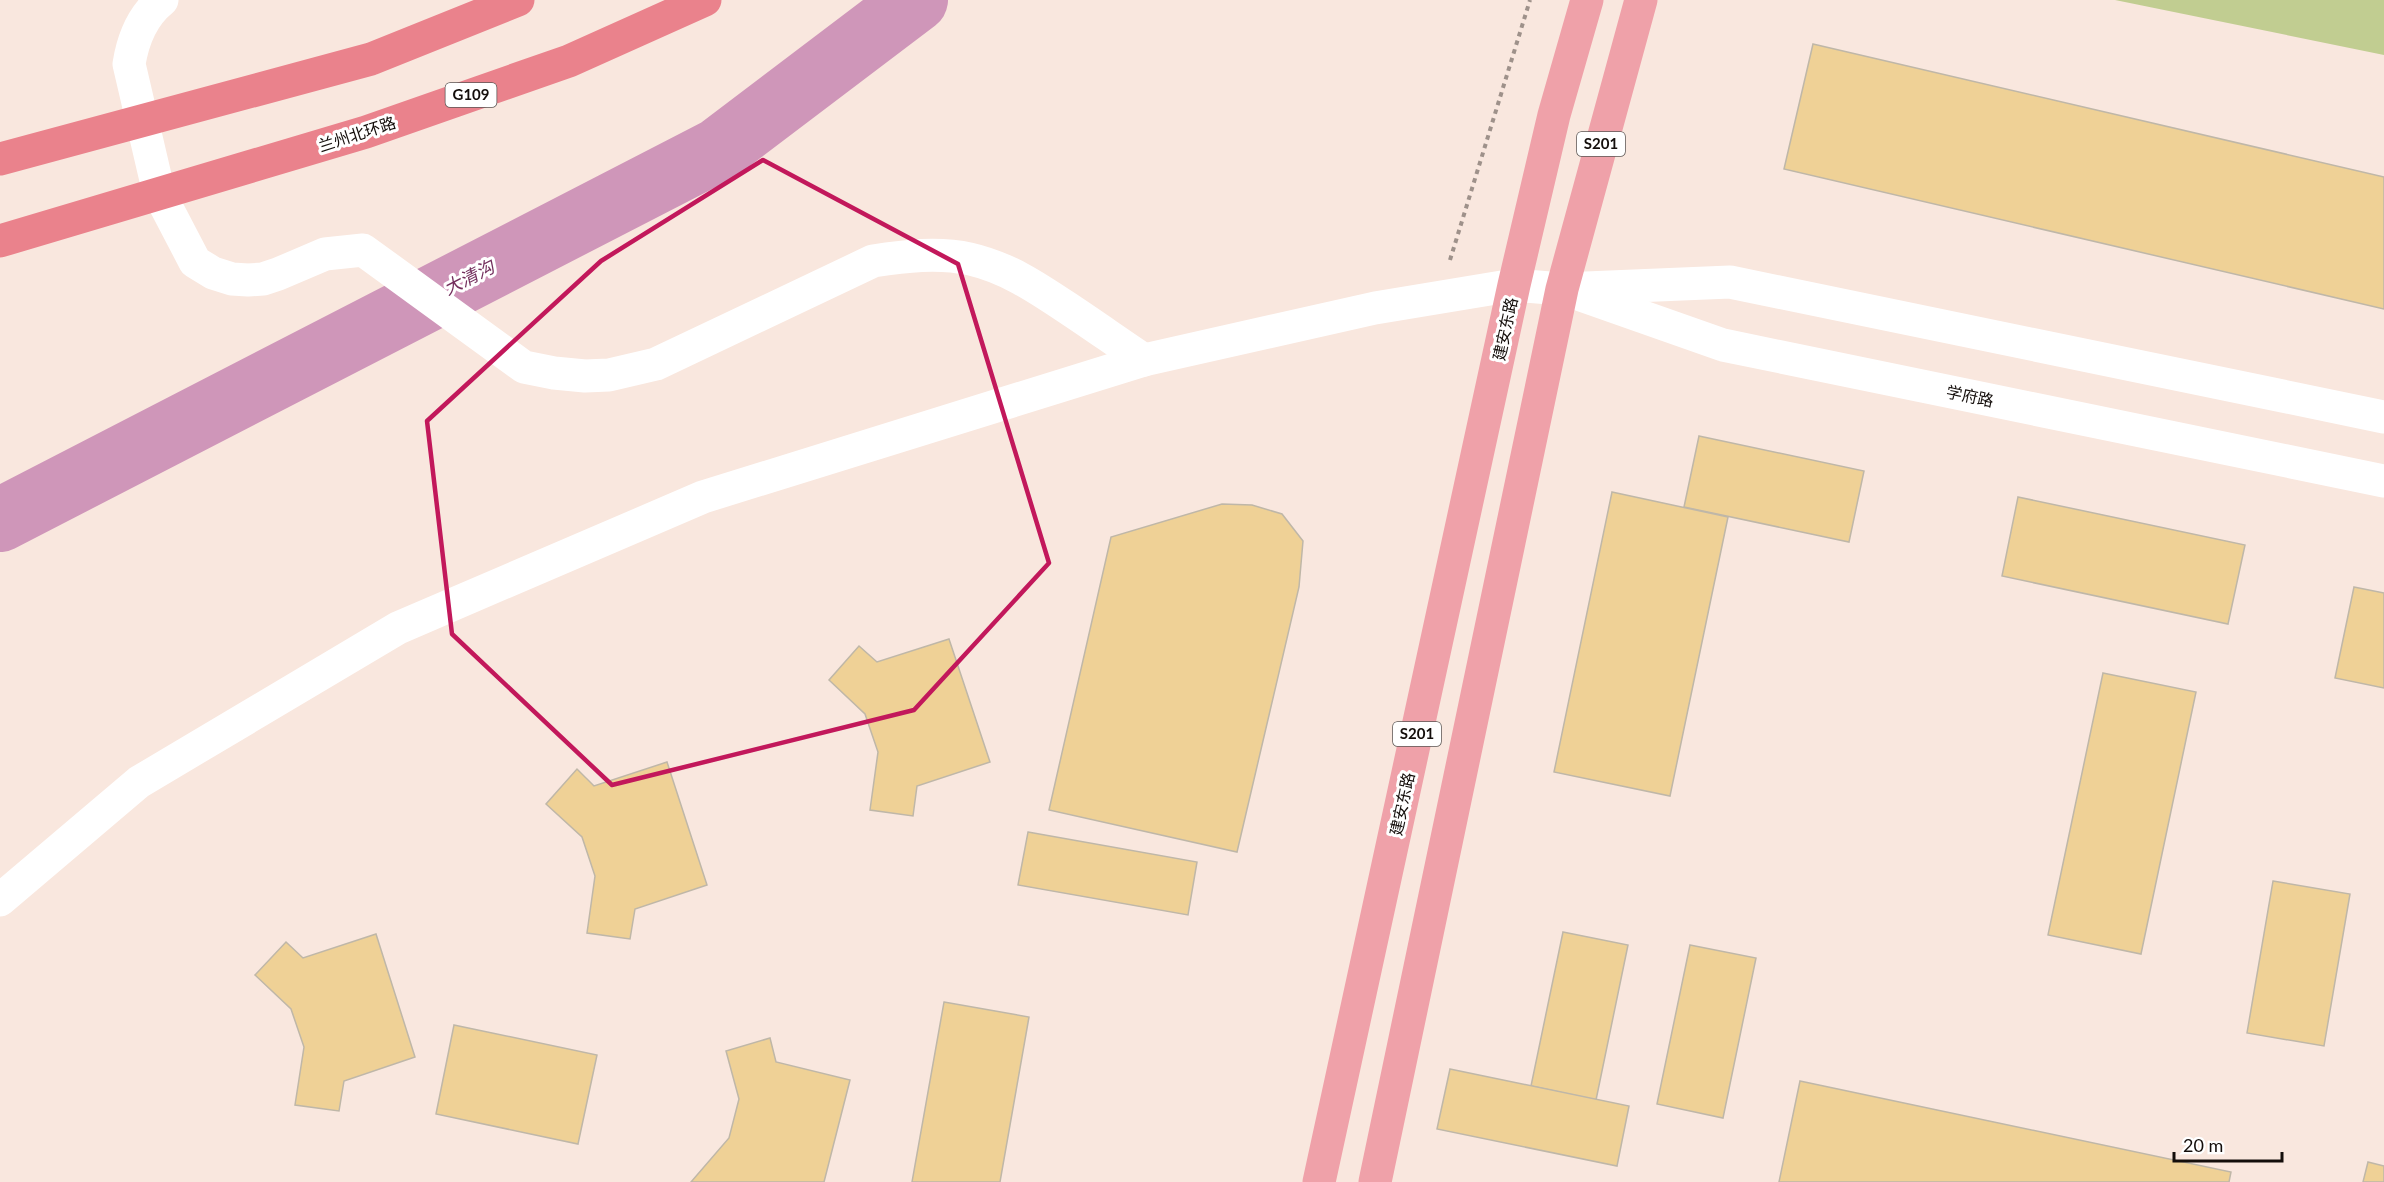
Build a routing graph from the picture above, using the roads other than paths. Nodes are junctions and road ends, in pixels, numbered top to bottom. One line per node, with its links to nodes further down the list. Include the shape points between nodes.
1 (162, 0): 10 (street, via 138,31 129,64 159,193 195,262 213,273 248,280 278,274 325,254 363,250 524,367 585,376 609,375 656,364 873,261 936,255 968,259 1020,277)
2 (518, 0): 6 (highway, via 371,59)
3 (705, 0): 7 (highway, 兰州北环路 / G109, via 569,61 366,132)
4 (1587, 0): 8 (main road, S201, via 1554,115)
5 (1641, 0): 9 (main road, S201)
6 (0, 159)
7 (0, 241)
8 (1514, 285): 9 (street); 10 (street, via 1375,308); 14 (main road, 建安东路 / S201)
9 (1562, 289): 11 (street, via 1730,282); 12 (street, 学府路, via 1723,345); 15 (main road, S201)
10 (1144, 360): 13 (street, via 703,497 398,628 139,782)
11 (2384, 417)
12 (2384, 481)
13 (0, 900)
14 (1319, 1182)
15 (1375, 1182)

